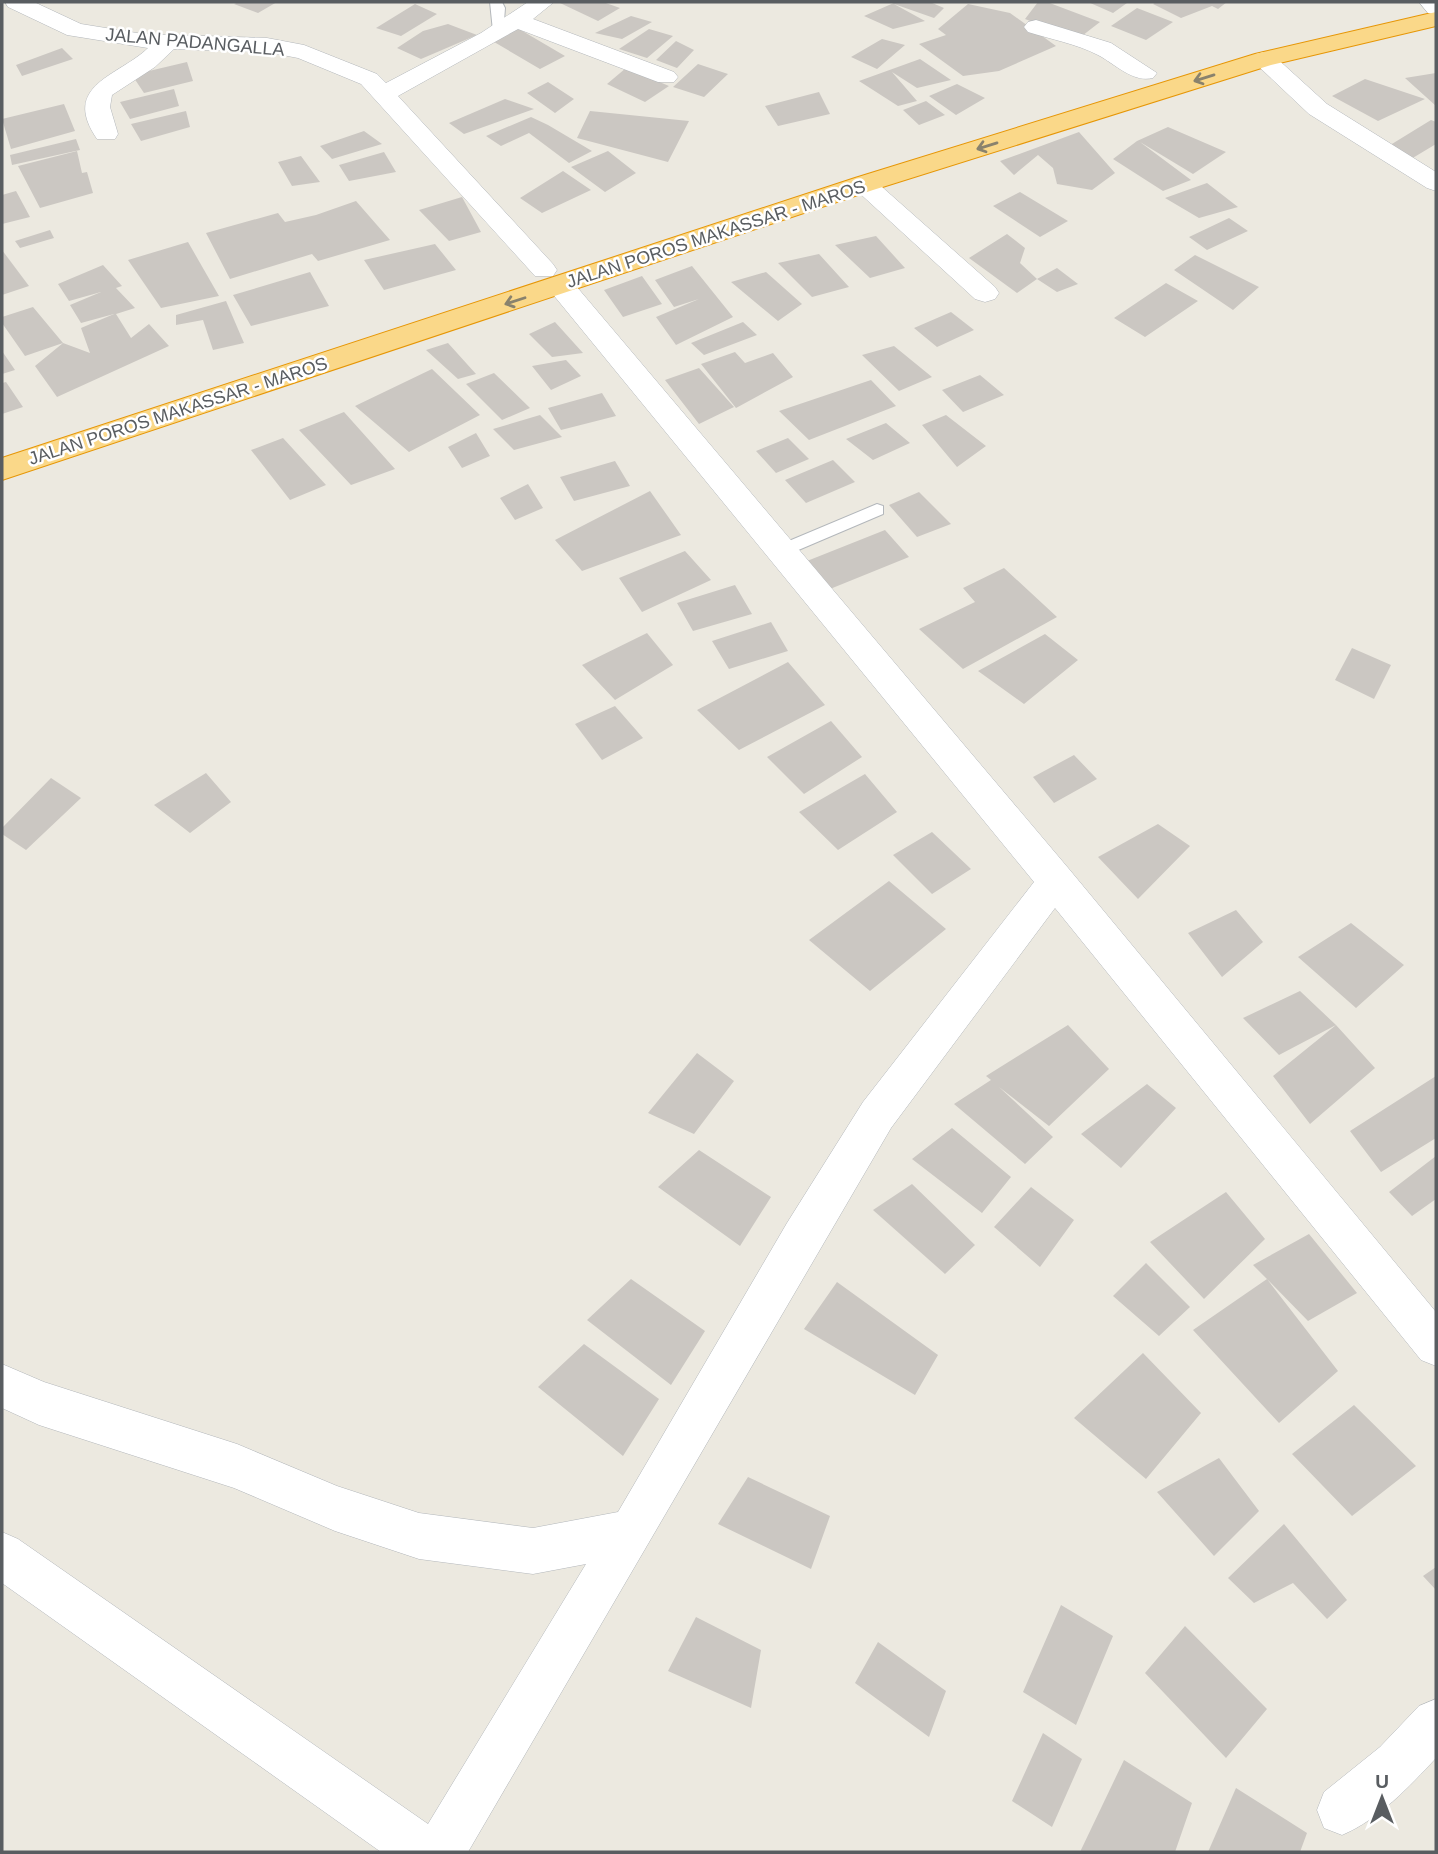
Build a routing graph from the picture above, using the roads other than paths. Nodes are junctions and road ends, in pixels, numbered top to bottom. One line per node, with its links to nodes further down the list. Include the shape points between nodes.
1 (16, 2): 9 (street, JALAN PADANGALLA, via 75,30)
2 (496, 2): 7 (lane)
3 (543, 2): 7 (street)
4 (1428, 2): 5 (street); 11 (highway, JALAN POROS MAKASSAR - MAROS)
5 (1436, 8)
6 (1436, 19): 10 (highway, JALAN POROS MAKASSAR - MAROS)
7 (508, 26): 12 (street); 13 (street)
8 (1036, 27): 11 (street, via 1103,48)
9 (168, 42): 13 (street, JALAN PADANGALLA, via 255,43 304,52 369,79); 14 (street, via 100,94 98,107)
10 (1264, 59): 15 (street, via 1318,109); 16 (highway, JALAN POROS MAKASSAR - MAROS, one-way to 16)
11 (1145, 73): 17 (highway, JALAN POROS MAKASSAR - MAROS)
12 (666, 77)
13 (383, 94): 17 (street, JALAN PADANGALLA)
14 (106, 134)
15 (1436, 183)
16 (864, 184): 17 (highway, JALAN POROS MAKASSAR - MAROS); 18 (street)
17 (553, 278): 19 (highway, JALAN POROS MAKASSAR - MAROS); 20 (highway, JALAN POROS MAKASSAR - MAROS, one-way to 20); 22 (street, JALAN PADANGALLA)
18 (985, 293)
19 (2, 444)
20 (2, 469)
21 (877, 510): 22 (lane)
22 (783, 550): 23 (street, JALAN PADANGALLA)
23 (1056, 880): 24 (street, JALAN PADANGALLA); 26 (street, via 877,1115)
24 (1436, 1345)
25 (2, 1385): 26 (street, via 39,1403 237,1466 335,1508 419,1536 533,1551)
26 (631, 1532): 31 (street)
27 (2, 1555): 30 (street)
28 (1436, 1723): 29 (street, via 1397,1765)
29 (1342, 1810)
30 (424, 1852)
31 (440, 1852)

